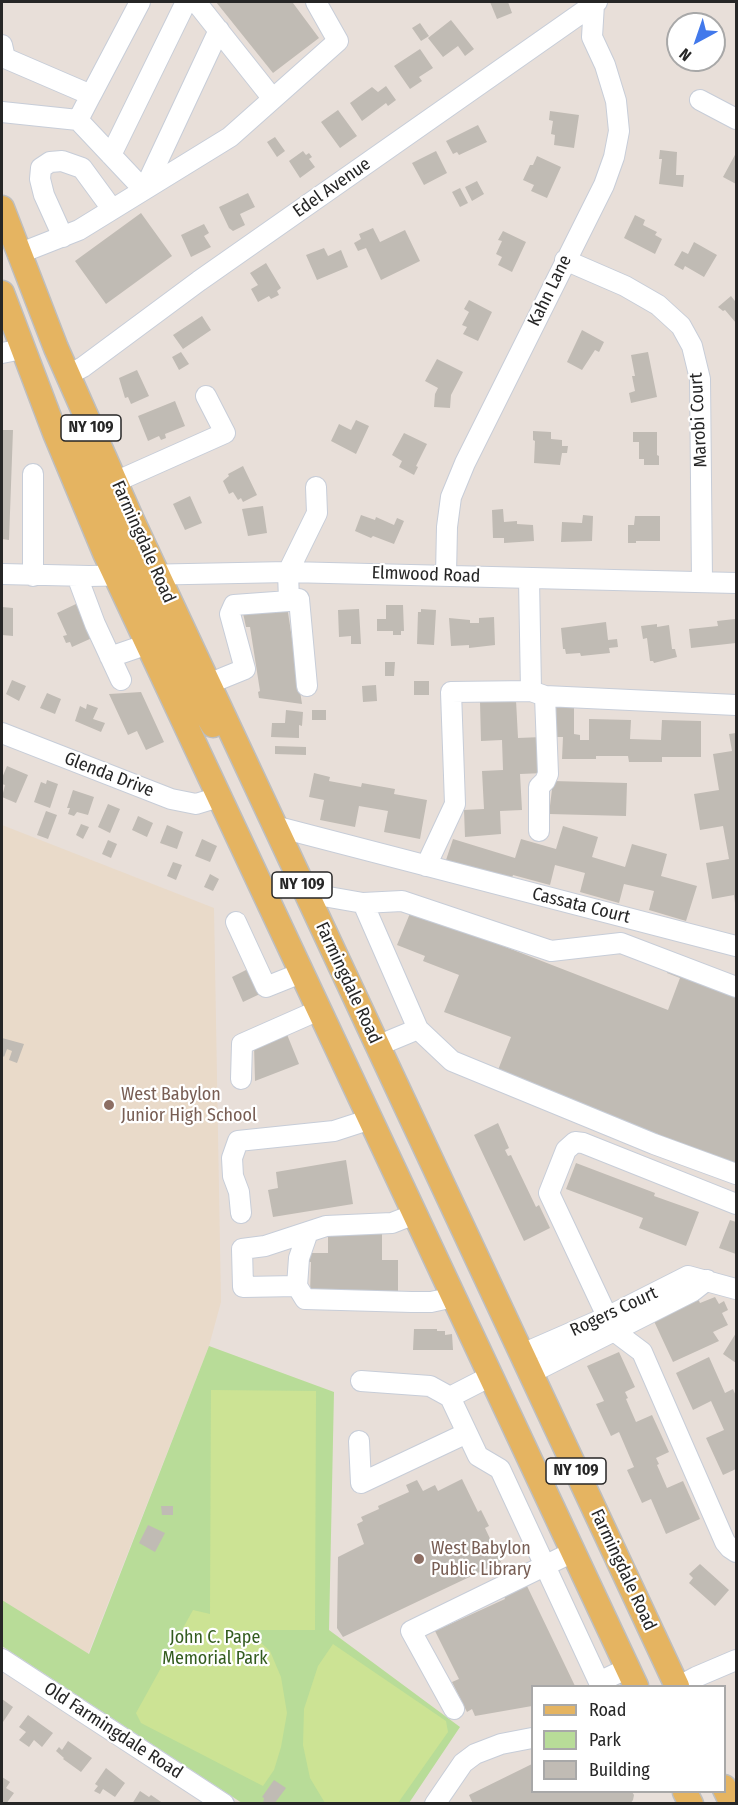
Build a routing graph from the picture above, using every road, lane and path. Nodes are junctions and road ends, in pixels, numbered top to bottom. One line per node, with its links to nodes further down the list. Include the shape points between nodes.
1 (140, 2): 8 (street)
2 (186, 2): 14 (street)
3 (196, 2): 6 (street)
4 (316, 2): 9 (street, via 338,41)
5 (595, 3): 20 (street, Kahn Lane, via 592,37 606,64 619,131 604,185); 23 (street, Edel Avenue)
6 (219, 30): 9 (street); 15 (street)
7 (2, 45): 8 (street, via 5,58)
8 (91, 95): 13 (street)
9 (273, 99): 15 (street, via 230,137)
10 (700, 100): 12 (street)
11 (2, 112): 13 (street)
12 (736, 119)
13 (78, 120): 14 (street)
14 (111, 155): 15 (street)
15 (144, 190): 17 (street)
16 (2, 208): 19 (main road, Farmingdale Road / NY 109)
17 (112, 209): 18 (street); 18 (street, via 82,168 62,161 50,162 41,168 40,179)
18 (63, 237): 19 (street)
19 (18, 254): 23 (main road, Farmingdale Road / NY 109)
20 (565, 260): 31 (street, Kahn Lane, via 452,497); 35 (street, Marobi Court, via 658,305 681,326 692,346 700,379)
21 (2, 293): 22 (main road, Farmingdale Road / NY 109)
22 (12, 351): 30 (main road, Farmingdale Road / NY 109, via 36,386 86,510)
23 (68, 375): 26 (main road, Farmingdale Road / NY 109)
24 (206, 396): 26 (street, via 225,433)
25 (33, 474): 32 (street)
26 (115, 482): 30 (main road, Farmingdale Road / NY 109)
27 (316, 487): 28 (street, via 317,513)
28 (288, 572): 30 (street, Elmwood Road); 31 (street, Elmwood Road); 37 (street)
29 (2, 574): 32 (street, Elmwood Road)
30 (137, 575): 33 (street, Elmwood Road); 38 (main road, Farmingdale Road / NY 109); 41 (main road, Farmingdale Road / NY 109); 46 (main road, via 198,702)
31 (446, 575): 34 (street, Elmwood Road)
32 (33, 576): 33 (street, Elmwood Road)
33 (77, 576): 39 (street)
34 (529, 578): 35 (street, Elmwood Road); 43 (street)
35 (702, 581): 36 (street, Elmwood Road)
36 (736, 583)
37 (289, 600): 41 (street, via 234,605 230,614 245,669); 42 (street, via 298,599)
38 (148, 644): 39 (street); 47 (main road, Farmingdale Road / NY 109)
39 (110, 657): 40 (street)
40 (121, 680)
41 (208, 684): 46 (main road, Farmingdale Road / NY 109)
42 (307, 686)
43 (538, 693): 44 (street); 49 (street, via 548,774 539,787); 50 (street, via 451,692 455,804)
44 (736, 705)
45 (2, 733): 47 (street, Glenda Drive, via 181,802 196,804)
46 (250, 775): 48 (main road, Farmingdale Road / NY 109)
47 (219, 797): 55 (main road, Farmingdale Road / NY 109)
48 (274, 826): 50 (street, Cassata Court); 51 (main road, Farmingdale Road / NY 109)
49 (538, 831)
50 (426, 866): 54 (street, Cassata Court)
51 (306, 893): 52 (street); 59 (main road, Farmingdale Road / NY 109)
52 (363, 903): 56 (street, via 402,901 550,951 621,943); 58 (street)
53 (236, 922): 55 (street, via 266,987)
54 (736, 946)
55 (301, 973): 57 (main road, Farmingdale Road / NY 109)
56 (736, 987)
57 (319, 1010): 60 (street, via 242,1044); 61 (main road, Farmingdale Road / NY 109)
58 (418, 1029): 59 (street); 65 (street, via 452,1061)
59 (377, 1046): 63 (main road, Farmingdale Road / NY 109)
60 (241, 1079)
61 (352, 1080): 62 (main road, Farmingdale Road / NY 109); 63 (main road, via 392,1126)
62 (370, 1119): 64 (main road, Farmingdale Road / NY 109); 68 (street, via 334,1131 238,1141 232,1158)
63 (416, 1128): 66 (main road, Farmingdale Road / NY 109)
64 (383, 1145): 66 (main road, via 398,1144 415,1152); 69 (main road, Farmingdale Road / NY 109)
65 (736, 1174)
66 (447, 1194): 75 (main road, Farmingdale Road / NY 109)
67 (736, 1204): 74 (street, via 583,1143 574,1142 566,1149 549,1193)
68 (241, 1213)
69 (415, 1214): 70 (street, via 392,1223 326,1226); 73 (main road, Farmingdale Road / NY 109)
70 (308, 1232): 71 (street, via 299,1258); 71 (street, via 242,1249 243,1287)
71 (297, 1286): 73 (street, via 305,1299 431,1302)
72 (736, 1289): 74 (street, Rogers Court, via 707,1280 693,1291)
73 (454, 1297): 76 (main road, Farmingdale Road / NY 109)
74 (610, 1324): 75 (street, Rogers Court); 83 (street, via 642,1352 725,1542)
75 (526, 1364): 91 (main road, Farmingdale Road / NY 109)
76 (491, 1376): 78 (street); 81 (main road, Farmingdale Road / NY 109)
77 (361, 1381): 78 (street, via 430,1386)
78 (450, 1397): 79 (street)
79 (467, 1433): 80 (street, via 361,1483); 82 (street, via 478,1456)
80 (359, 1441)
81 (533, 1467): 82 (street, via 518,1473); 84 (main road, Farmingdale Road / NY 109)
82 (500, 1470): 85 (street)
83 (736, 1551)
84 (573, 1552): 85 (street); 86 (main road, Farmingdale Road / NY 109)
85 (546, 1565): 89 (street, via 599,1682); 93 (street, via 411,1631)
86 (612, 1634): 89 (main road, Farmingdale Road / NY 109); 90 (main road)
87 (2, 1659): 95 (street, Old Farmingdale Road)
88 (736, 1660): 92 (street)
89 (632, 1677)
90 (649, 1685)
91 (678, 1685)
92 (680, 1685)
93 (454, 1709)
94 (531, 1738): 96 (street, via 475,1754 463,1763)
95 (224, 1803)
96 (435, 1803)

